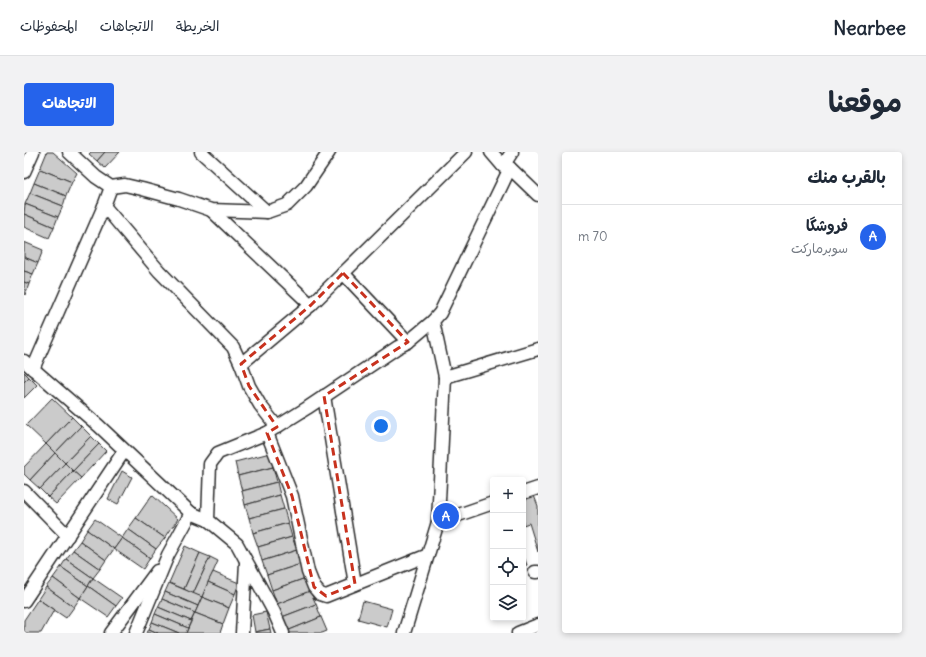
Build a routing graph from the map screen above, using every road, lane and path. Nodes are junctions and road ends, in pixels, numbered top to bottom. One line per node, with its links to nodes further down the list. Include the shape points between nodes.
1 (33, 152): 9 (street)
2 (70, 152): 10 (street, via 96,177)
3 (201, 152): 14 (street)
4 (329, 152): 14 (street, via 306,186 287,205)
5 (466, 152): 15 (street)
6 (491, 152): 8 (street)
7 (512, 152): 8 (street)
8 (507, 167): 11 (street); 17 (street, via 440,313)
9 (24, 172)
10 (111, 187): 12 (street); 13 (street, via 125,185)
11 (538, 195)
12 (104, 206): 20 (street, via 159,271 233,347); 21 (street)
13 (212, 210): 14 (street); 16 (street)
14 (267, 212)
15 (344, 273): 16 (street); 18 (street)
16 (311, 305): 20 (street)
17 (433, 321): 18 (street); 22 (street)
18 (408, 342): 23 (street, via 398,346)
19 (538, 349): 22 (street)
20 (241, 364): 24 (street, via 249,386)
21 (28, 365): 25 (street)
22 (445, 377): 32 (street)
23 (324, 396): 24 (street); 37 (street)
24 (272, 430): 31 (street, via 218,453 210,464); 37 (street, via 292,496 308,572 314,587 326,596)
25 (124, 451): 30 (street); 33 (street)
26 (538, 488): 28 (street)
27 (24, 492): 33 (street)
28 (526, 492)
29 (490, 504): 32 (street)
30 (191, 512): 31 (street); 34 (street)
31 (208, 520): 36 (street, via 237,544)
32 (438, 522): 35 (street)
33 (68, 536): 38 (street)
34 (168, 555): 40 (street); 41 (street)
35 (428, 555): 37 (street); 44 (street)
36 (246, 563): 42 (street); 43 (street)
37 (355, 584)
38 (25, 598)
39 (538, 625): 45 (street)
40 (111, 633)
41 (136, 633)
42 (242, 633)
43 (283, 633)
44 (404, 633)
45 (518, 633)

